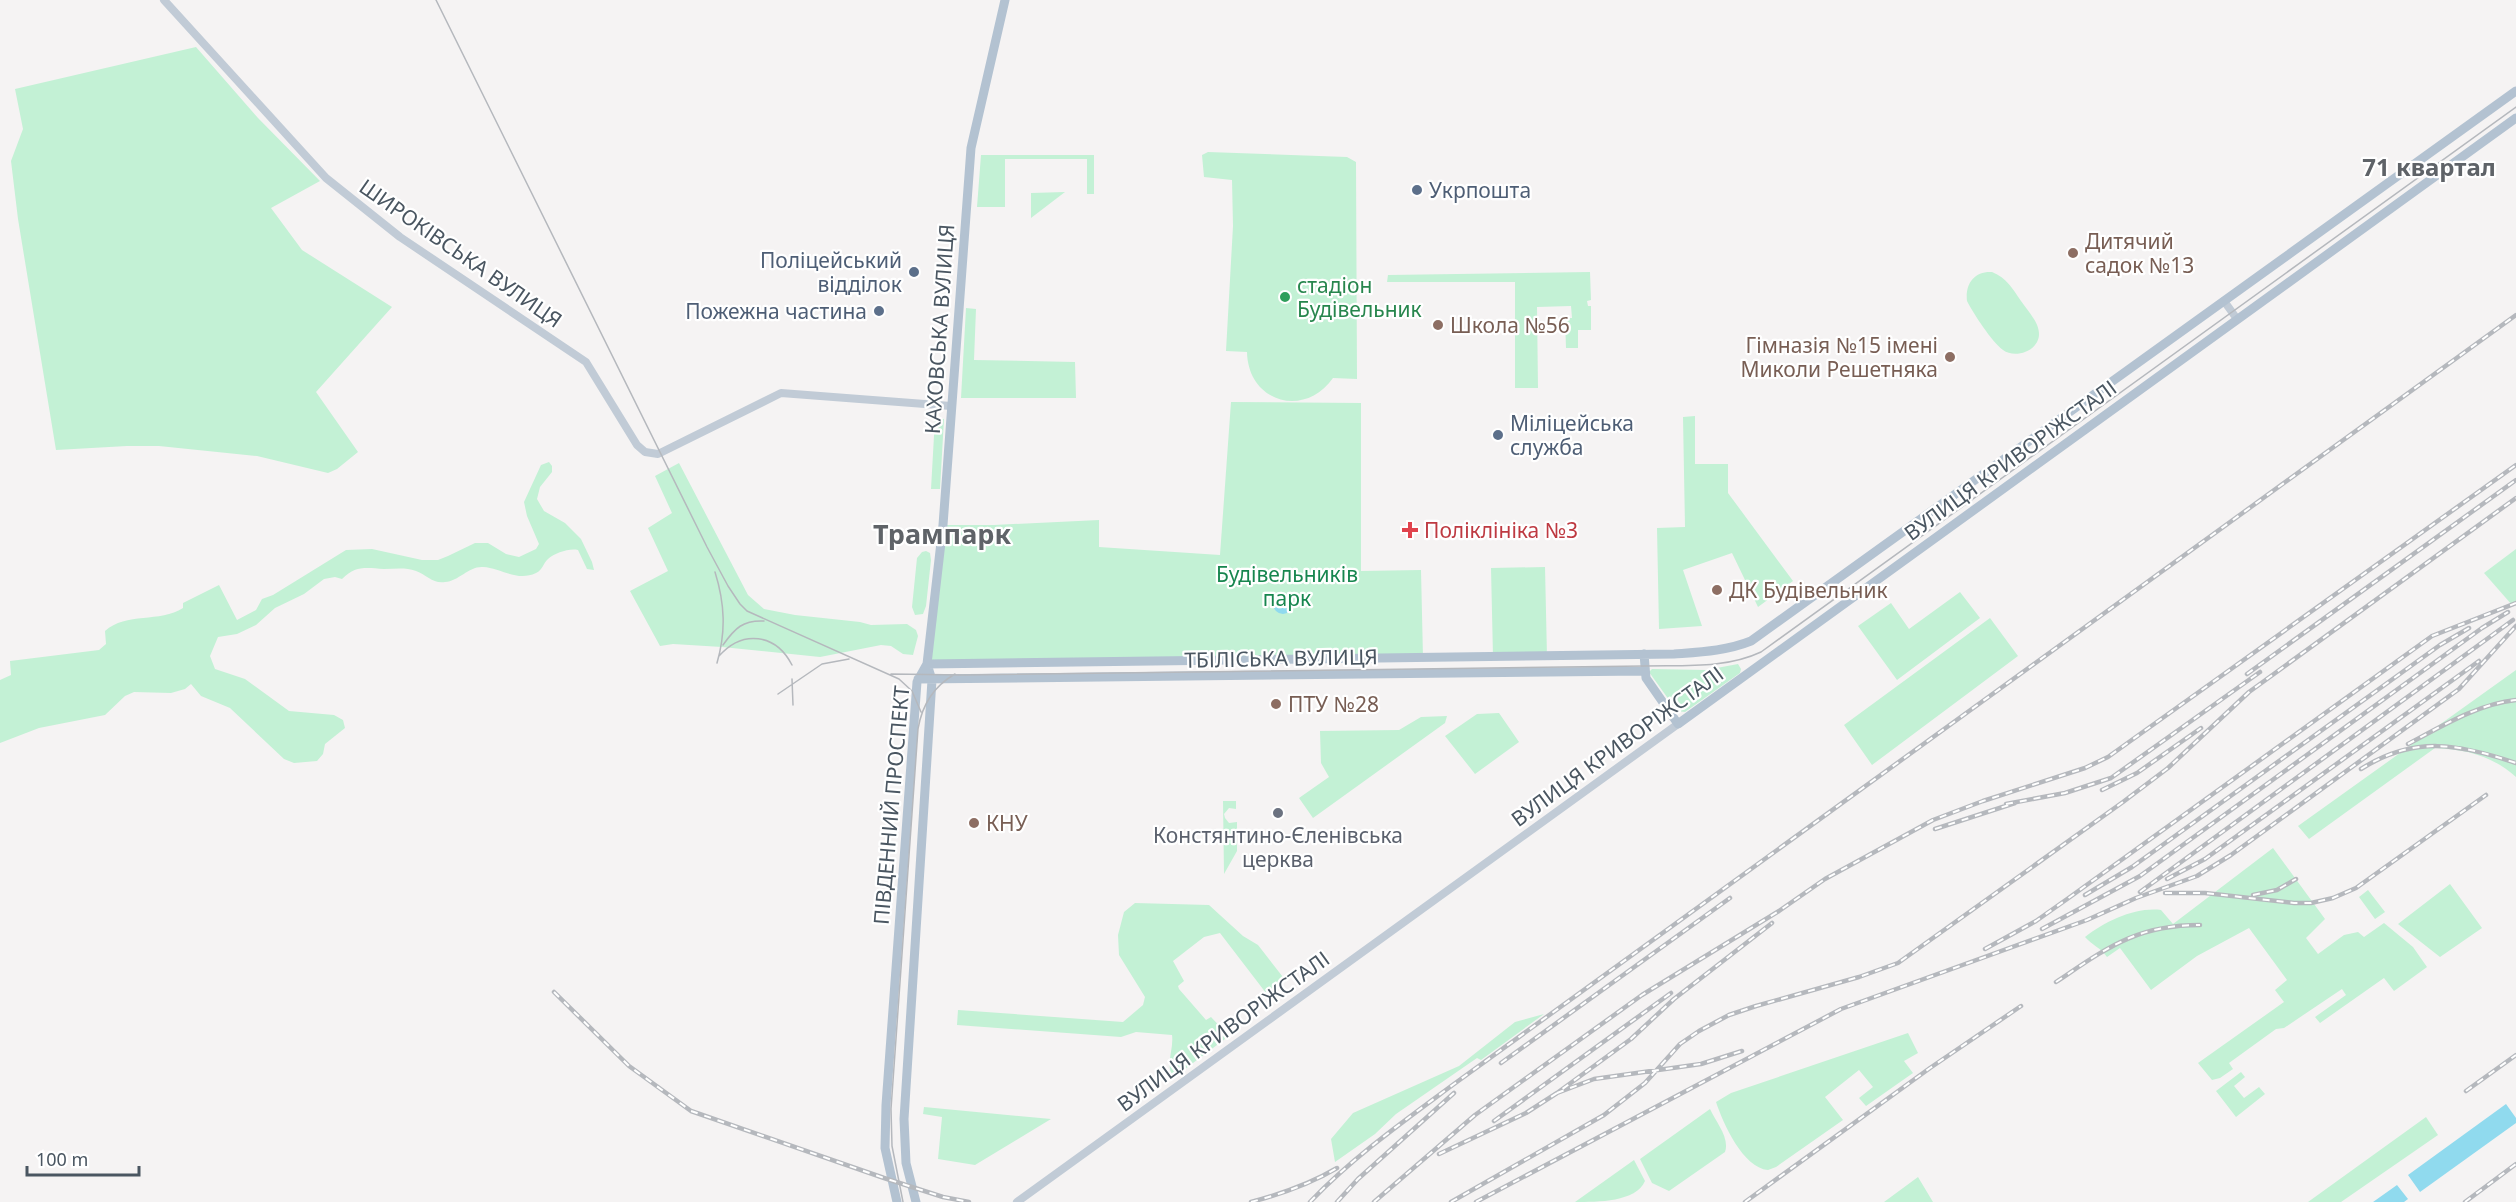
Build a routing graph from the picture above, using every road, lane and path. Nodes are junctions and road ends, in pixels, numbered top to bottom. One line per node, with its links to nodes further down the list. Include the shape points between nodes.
1 (164, 0): 7 (main road, ШИРОКІВСЬКА ВУЛИЦЯ, via 326,178 400,237 586,362 637,446 645,452 658,454 781,393)
2 (1005, 0): 7 (main road, КАХОВСЬКА ВУЛИЦЯ, via 971,148)
3 (2516, 91): 5 (main road, ВУЛИЦЯ КРИВОРІЖСТАЛІ)
4 (2516, 118): 6 (main road, ВУЛИЦЯ КРИВОРІЖСТАЛІ)
5 (2224, 301): 6 (main road); 8 (main road, ВУЛИЦЯ КРИВОРІЖСТАЛІ, via 1751,641 1711,651)
6 (2237, 319): 13 (main road, ВУЛИЦЯ КРИВОРІЖСТАЛІ)
7 (951, 406): 9 (main road, КАХОВСЬКА ВУЛИЦЯ, via 943,525)
8 (1644, 654): 9 (main road, ТБІЛІСЬКА ВУЛИЦЯ); 10 (main road)
9 (927, 664): 11 (main road, ПІВДЕННИЙ ПРОСПЕКТ); 12 (main road, ПІВДЕННИЙ ПРОСПЕКТ)
10 (1644, 671): 12 (main road, ТБІЛІСЬКА ВУЛИЦЯ); 13 (main road)
11 (918, 680): 12 (main road, ТБІЛІСЬКА ВУЛИЦЯ); 14 (main road, ПІВДЕННИЙ ПРОСПЕКТ, via 886,1105 885,1148)
12 (932, 680): 15 (main road, ПІВДЕННИЙ ПРОСПЕКТ, via 904,1119 906,1163)
13 (1678, 724): 16 (main road, ВУЛИЦЯ КРИВОРІЖСТАЛІ)
14 (897, 1202)
15 (916, 1202)
16 (1017, 1202)

